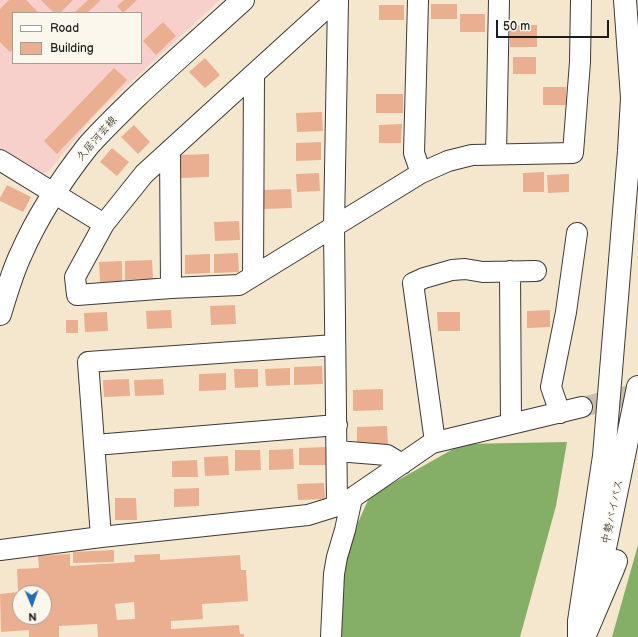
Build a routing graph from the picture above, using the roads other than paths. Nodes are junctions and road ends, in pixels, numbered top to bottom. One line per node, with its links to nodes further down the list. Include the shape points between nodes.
1 (243, 0): 13 (main road, 久居河芸線, via 109,123 88,146)
2 (335, 0): 8 (street)
3 (338, 0): 15 (street)
4 (418, 0): 12 (street, via 414,153)
5 (499, 0): 10 (street)
6 (581, 0): 10 (street, via 574,153)
7 (625, 0): 37 (main road, via 632,98 630,151 604,456 579,621)
8 (254, 74): 9 (street); 19 (street)
9 (170, 150): 14 (street, via 144,174); 20 (street)
10 (496, 154): 12 (street, via 472,155 448,161)
11 (0, 160): 13 (street)
12 (421, 174): 15 (street)
13 (54, 194): 14 (street); 21 (main road, 久居河芸線, via 21,253)
14 (104, 224): 20 (street, via 75,277 77,295)
15 (334, 227): 19 (street); 22 (street)
16 (577, 233): 25 (street, via 566,312 551,387)
17 (510, 271): 18 (street); 26 (street); 28 (street, via 483,272 465,269 413,283)
18 (536, 271)
19 (253, 276): 20 (street, via 239,285)
20 (171, 288)
21 (0, 314)
22 (335, 345): 27 (street); 29 (street, via 88,362)
23 (638, 387): 38 (main road, 中勢バイパス)
24 (582, 407): 25 (street)
25 (560, 413): 26 (street)
26 (511, 424): 28 (street)
27 (337, 425): 29 (street); 30 (street)
28 (435, 442): 31 (street)
29 (95, 444): 34 (street)
30 (337, 451): 31 (street, via 387,455); 33 (street)
31 (402, 464): 33 (street)
32 (638, 464): 38 (main road, via 614,569)
33 (345, 502): 34 (street, via 308,515); 36 (street, via 345,530 334,574)
34 (101, 537): 35 (street)
35 (0, 550)
36 (332, 637)
37 (579, 637)
38 (584, 637)

